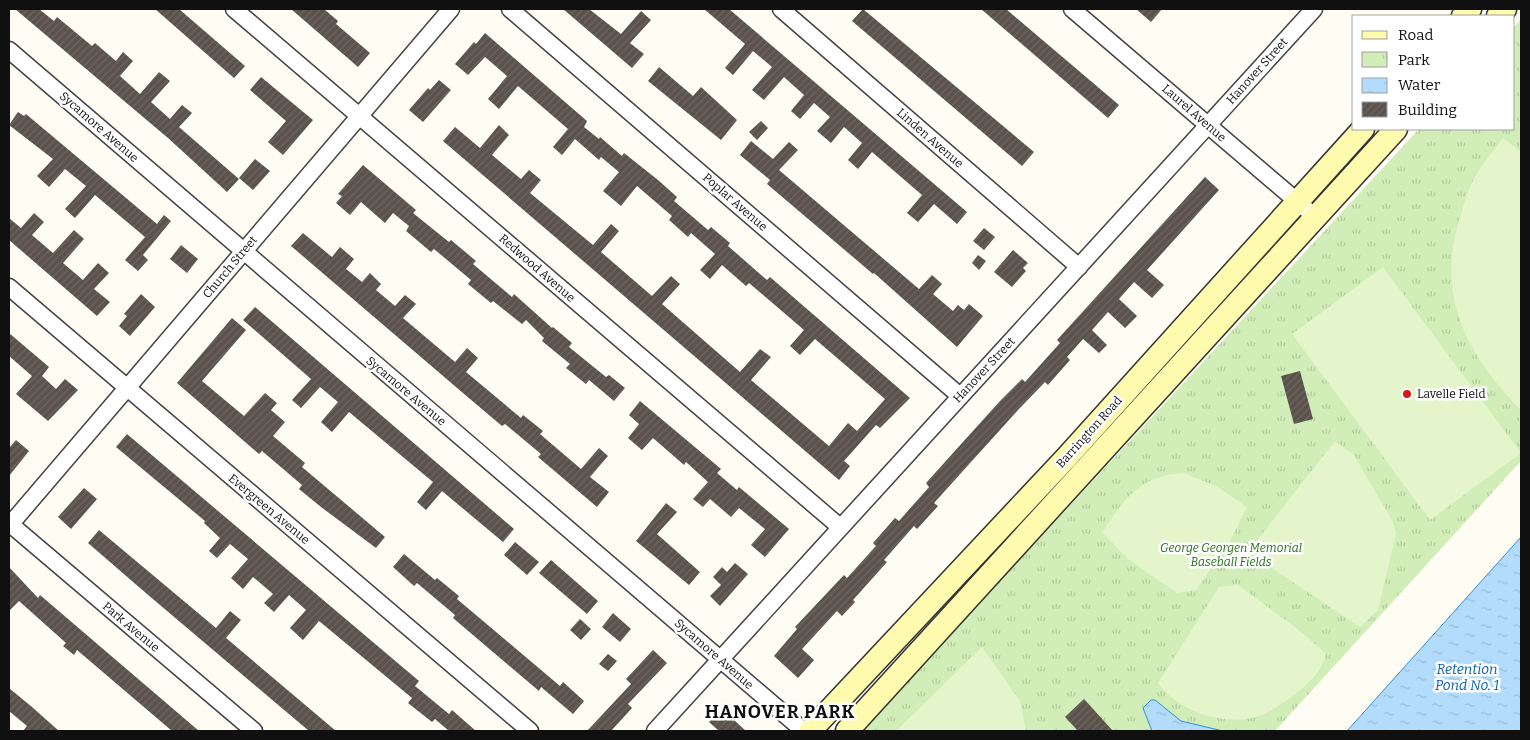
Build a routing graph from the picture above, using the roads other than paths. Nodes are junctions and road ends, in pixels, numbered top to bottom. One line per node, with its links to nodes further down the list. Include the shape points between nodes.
1 (234, 9): 8 (street, Redwood Avenue)
2 (451, 9): 8 (street, Church Street)
3 (510, 9): 18 (street, Poplar Avenue)
4 (781, 9): 15 (street, Linden Avenue)
5 (1072, 9): 9 (street, Laurel Avenue)
6 (1314, 9): 9 (street, Hanover Street)
7 (9, 50): 14 (street, Sycamore Avenue)
8 (360, 116): 14 (street, Church Street); 20 (street, Redwood Avenue)
9 (1208, 125): 12 (street, Laurel Avenue); 15 (street, Hanover Street)
10 (1362, 130): 12 (main road, Barrington Road)
11 (1395, 130): 13 (main road, Barrington Road)
12 (1298, 202): 13 (street, Laurel Avenue); 26 (main road, Barrington Road, via 1066,458)
13 (1315, 217): 27 (main road, Barrington Road)
14 (243, 252): 17 (street, Church Street); 21 (street, Sycamore Avenue)
15 (1080, 267): 18 (street, Hanover Street)
16 (9, 287): 17 (street, Evergreen Avenue)
17 (127, 388): 19 (street, Church Street); 23 (street, Evergreen Avenue)
18 (960, 396): 20 (street, Hanover Street)
19 (9, 525): 22 (street, Park Avenue)
20 (840, 528): 21 (street, Hanover Street)
21 (722, 660): 24 (street, Hanover Street); 25 (street, Sycamore Avenue)
22 (254, 731)
23 (530, 731)
24 (656, 731)
25 (804, 731)
26 (810, 731)
27 (847, 731)

